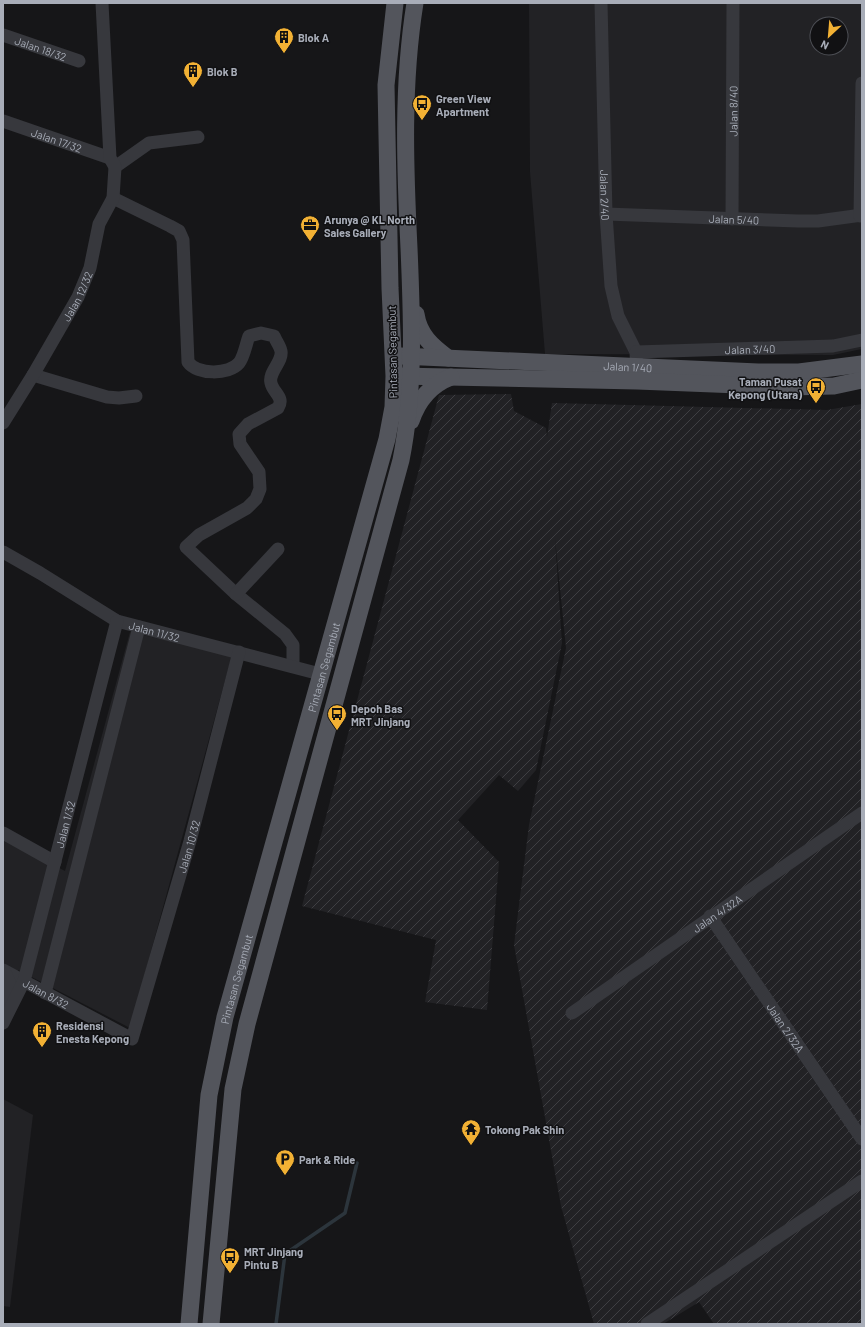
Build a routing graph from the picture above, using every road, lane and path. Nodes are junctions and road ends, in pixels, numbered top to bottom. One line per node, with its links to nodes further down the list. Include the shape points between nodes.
1 (102, 3): 11 (street, Jalan 12/32)
2 (395, 3): 18 (main road, Pintasan Segambut, via 386,85 390,288)
3 (415, 3): 16 (main road, Pintasan Segambut, via 406,87)
4 (602, 3): 13 (street, Jalan 2/40)
5 (733, 3): 15 (street, Jalan 8/40)
6 (3, 35): 7 (street, Jalan 18/32)
7 (79, 61)
8 (862, 83): 14 (street)
9 (3, 121): 11 (street, Jalan 17/32)
10 (198, 137): 11 (street, via 149,143)
11 (112, 163): 12 (street, Jalan 12/32)
12 (113, 198): 23 (street, Jalan 12/32, via 99,224 90,268 78,297); 32 (street, via 170,226 179,232 183,240 188,362 192,368 219,372 235,367 240,362 249,336 262,333 274,336 281,352 278,365 271,377 271,384 280,399 278,408 248,424 240,434 240,444 259,472 260,489 256,498 247,508 199,535 186,547)
13 (606, 214): 15 (street, Jalan 5/40); 22 (street, Jalan 2/40, via 611,286 618,316)
14 (861, 216): 15 (street, Jalan 5/40, via 818,221)
15 (732, 219)
16 (412, 291): 19 (main road, Pintasan Segambut); 20 (main road, via 420,329 430,344)
17 (862, 340): 22 (street, Jalan 3/40, via 833,346)
18 (394, 355): 19 (main road, Jalan 1/40); 24 (main road, Pintasan Segambut)
19 (411, 356): 20 (main road, Jalan 1/40); 24 (main road, Pintasan Segambut)
20 (448, 358): 22 (main road, Jalan 1/40)
21 (862, 364): 22 (main road, Jalan 1/40, via 799,372)
22 (637, 366): 25 (main road, Jalan 1/40); 26 (main road, Jalan 1/40, via 788,387 834,386)
23 (33, 375): 27 (street, via 108,397); 28 (street, Jalan 12/32)
24 (402, 376): 25 (main road, Jalan 1/40); 29 (main road, Pintasan Segambut); 38 (main road, Pintasan Segambut, via 387,439)
25 (452, 376): 29 (main road, via 438,382 426,393 414,412)
26 (862, 380)
27 (136, 396)
28 (3, 423)
29 (406, 432): 33 (main road, Pintasan Segambut, via 401,460)
30 (278, 549): 32 (street)
31 (3, 552): 34 (street, Jalan 11/32)
32 (236, 594): 37 (street, via 285,634 293,645)
33 (360, 606): 38 (main road, via 348,630 334,673 328,676); 53 (main road, Pintasan Segambut, via 247,1024 233,1089)
34 (117, 621): 35 (street, Jalan 11/32); 41 (street, Jalan 1/32)
35 (140, 627): 36 (street, Jalan 11/32); 45 (street)
36 (239, 652): 37 (street, Jalan 11/32); 49 (street, Jalan 10/32, via 190,841)
37 (293, 666): 38 (street, Jalan 11/32)
38 (320, 674): 52 (main road, Pintasan Segambut, via 225,1016 209,1095)
39 (862, 813): 42 (street, Jalan 4/32A)
40 (3, 832): 41 (street)
41 (55, 862): 44 (street, Jalan 1/32)
42 (710, 916): 47 (street, Jalan 4/32A); 50 (street, Jalan 2/32A)
43 (3, 970): 44 (street, Jalan 8/32); 46 (street, via 10,984)
44 (24, 981): 45 (street, Jalan 8/32); 48 (street, Jalan 1/32)
45 (45, 993): 49 (street, Jalan 8/32)
46 (3, 1000)
47 (572, 1013)
48 (3, 1023)
49 (132, 1039)
50 (862, 1139)
51 (862, 1181): 54 (street)
52 (188, 1321)
53 (213, 1321)
54 (647, 1324)

